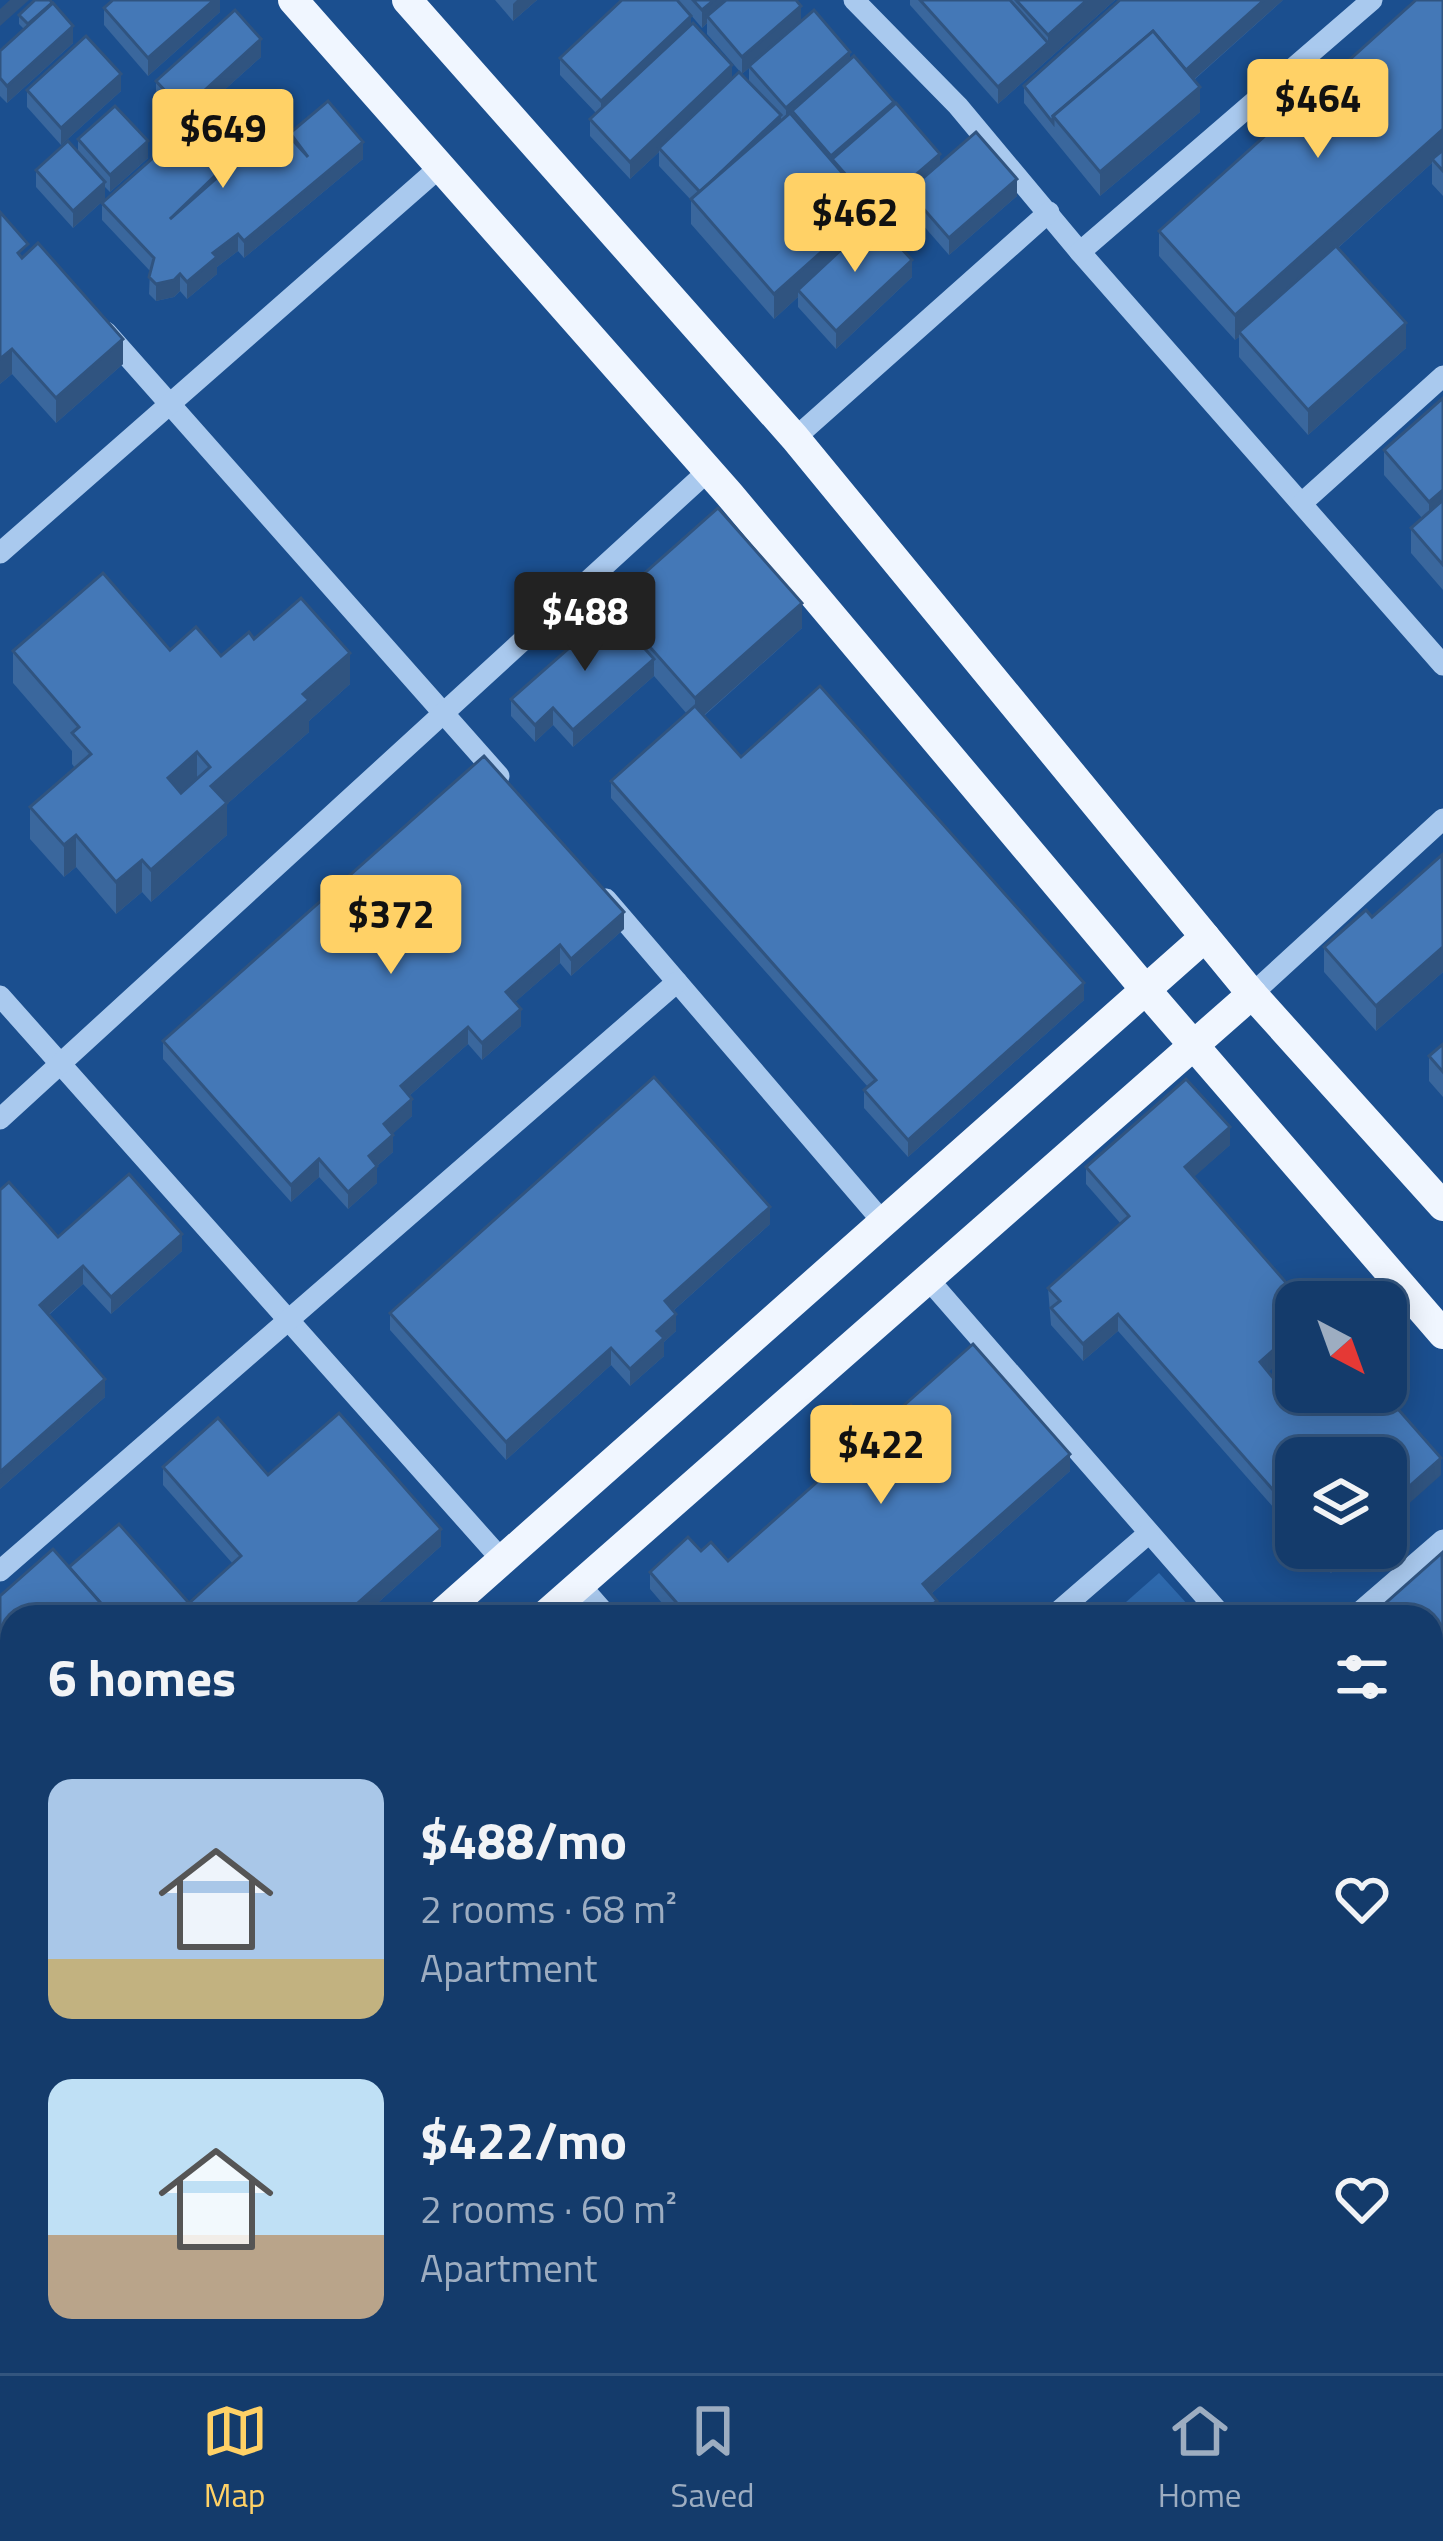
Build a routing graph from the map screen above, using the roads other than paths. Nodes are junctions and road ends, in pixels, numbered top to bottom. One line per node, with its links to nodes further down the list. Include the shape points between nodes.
1 (292, 0): 5 (main road)
2 (407, 0): 11 (main road)
3 (1372, 0): 7 (street)
4 (869, 5): 6 (street)
5 (440, 166): 10 (street); 12 (main road)
6 (1049, 212): 7 (street); 11 (street)
7 (1080, 252): 13 (street)
8 (93, 317): 10 (street)
9 (1443, 376): 13 (street)
10 (170, 404): 14 (street); 16 (street)
11 (795, 439): 20 (main road)
12 (708, 471): 16 (street); 22 (main road)
13 (1302, 503): 15 (street)
14 (0, 553)
15 (1443, 665)
16 (445, 713): 17 (street); 26 (street)
17 (507, 785)
18 (1443, 819): 23 (street)
19 (584, 874): 21 (street)
20 (1204, 937): 22 (main road); 23 (main road)
21 (677, 982): 29 (street); 31 (street)
22 (1144, 989): 25 (main road); 29 (main road)
23 (1252, 994): 25 (main road); 28 (main road)
24 (0, 996): 26 (street)
25 (1194, 1045): 30 (main road); 32 (main road)
26 (62, 1066): 27 (street); 31 (street)
27 (0, 1119)
28 (1443, 1206)
29 (883, 1222): 35 (main road)
30 (928, 1279): 33 (street); 37 (main road)
31 (288, 1320): 35 (street); 36 (street)
32 (1443, 1334)
33 (1149, 1532): 41 (street); 42 (street)
34 (1443, 1540): 43 (street)
35 (502, 1560): 38 (main road)
36 (0, 1571)
37 (580, 1585): 39 (main road); 40 (street)
38 (451, 1605)
39 (557, 1605)
40 (598, 1605)
41 (1066, 1605)
42 (1213, 1605)
43 (1368, 1605)

